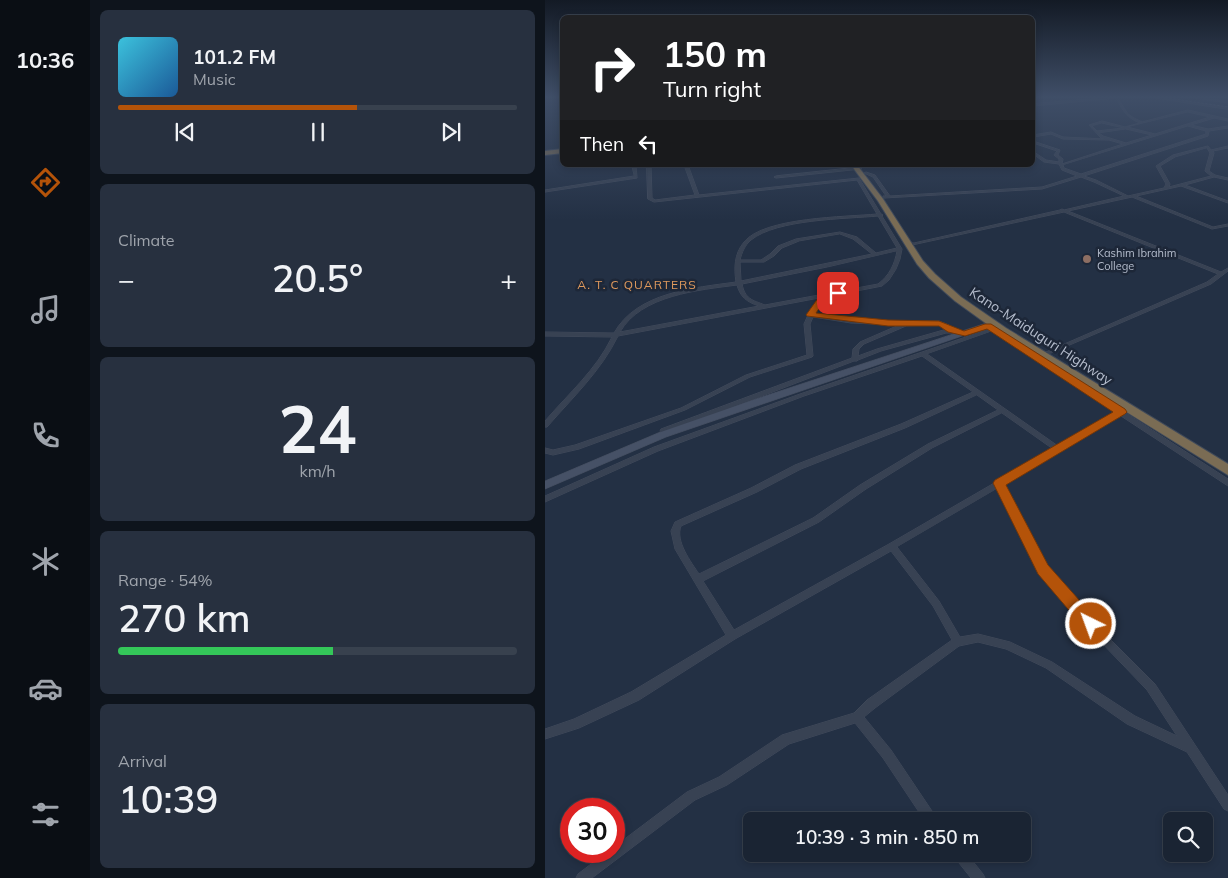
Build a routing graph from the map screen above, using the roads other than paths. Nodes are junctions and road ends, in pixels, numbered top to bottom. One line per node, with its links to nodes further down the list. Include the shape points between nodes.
1 (1063, 138): 4 (street)
2 (1145, 138): 6 (street)
3 (1198, 138): 18 (street)
4 (1109, 139): 6 (street)
5 (1035, 143): 12 (street, via 1059,151 1056,155)
6 (1125, 144): 12 (street)
7 (1228, 147): 9 (street)
8 (560, 151): 10 (highway)
9 (1210, 151): 19 (street, via 1207,171); 24 (street, via 1208,147 1178,155 1158,166 1168,184)
10 (545, 153)
11 (1035, 154): 12 (street, via 1045,161)
12 (1061, 164): 18 (street, via 1063,169)
13 (634, 167): 25 (street, via 636,177)
14 (649, 167): 26 (street, via 651,201)
15 (687, 167): 26 (street)
16 (859, 168): 17 (street); 28 (highway, Kano-Maiduguri Highway); 45 (highway, Kano-Maiduguri Highway, via 932,276)
17 (839, 171): 20 (street); 22 (street)
18 (1083, 176): 28 (street, via 1028,189); 29 (street)
19 (1214, 176): 21 (street); 23 (street)
20 (776, 177)
21 (1228, 179)
22 (845, 180): 26 (street); 32 (street, via 858,179)
23 (1181, 185): 24 (street); 30 (street)
24 (1166, 188): 27 (street)
25 (545, 191)
26 (697, 196)
27 (1133, 196): 29 (street); 33 (street, via 1206,226)
28 (887, 197): 34 (highway, Kano-Maiduguri Highway)
29 (1127, 197): 31 (street)
30 (1228, 202)
31 (1062, 210): 34 (street); 39 (street)
32 (881, 215): 35 (street); 37 (street, via 771,228 749,239)
33 (1227, 226)
34 (914, 244): 50 (highway, Kano-Maiduguri Highway, via 931,268 960,295)
35 (900, 249): 36 (street); 41 (street, via 885,282)
36 (875, 255): 37 (street, via 855,238 840,233 798,240 780,247 762,260); 40 (street)
37 (737, 261): 40 (street)
38 (1228, 269): 39 (street)
39 (1222, 274): 50 (street, via 1209,283)
40 (739, 283): 42 (street, via 742,296 748,302); 49 (street, via 653,302 631,315)
41 (824, 296): 42 (street); 43 (street)
42 (765, 307): 49 (street)
43 (811, 315): 44 (street); 59 (street, via 807,324 810,356 747,376 683,410 577,447 553,453)
44 (906, 324): 46 (street, via 939,323); 52 (street, via 862,343 856,349)
45 (991, 326): 48 (street); 51 (street); 55 (highway, Kano-Maiduguri Highway)
46 (951, 330): 48 (street); 52 (street)
47 (545, 334): 49 (street)
48 (965, 334): 64 (street, via 672,432)
49 (614, 335): 56 (street, via 607,352)
50 (1049, 352): 60 (highway, Kano-Maiduguri Highway)
51 (923, 353): 53 (street); 65 (street, via 656,450)
52 (855, 360): 57 (street)
53 (977, 392): 54 (street); 67 (street, via 903,426 798,467 678,524 675,531 679,549)
54 (1002, 410): 58 (street); 67 (street, via 930,446 816,520)
55 (1125, 410): 58 (street); 61 (highway, Kano-Maiduguri Highway); 63 (street)
56 (545, 425)
57 (663, 431)
58 (1057, 449): 62 (street)
59 (545, 450)
60 (1228, 464)
61 (1228, 470)
62 (999, 483): 66 (street); 72 (street, via 1043,570 1151,687)
63 (1228, 483)
64 (545, 485)
65 (545, 499)
66 (892, 546): 68 (street); 69 (street, via 950,624)
67 (698, 579): 68 (street)
68 (732, 636): 71 (street, via 635,696)
69 (957, 642): 70 (street); 72 (street, via 978,638 1007,645 1049,665 1131,720)
70 (857, 717): 74 (street, via 877,739); 76 (street, via 786,739 723,781 691,796)
71 (545, 734)
72 (1191, 748): 73 (street)
73 (1228, 805)
74 (926, 812)
75 (966, 862): 77 (street)
76 (582, 878)
77 (979, 878)

